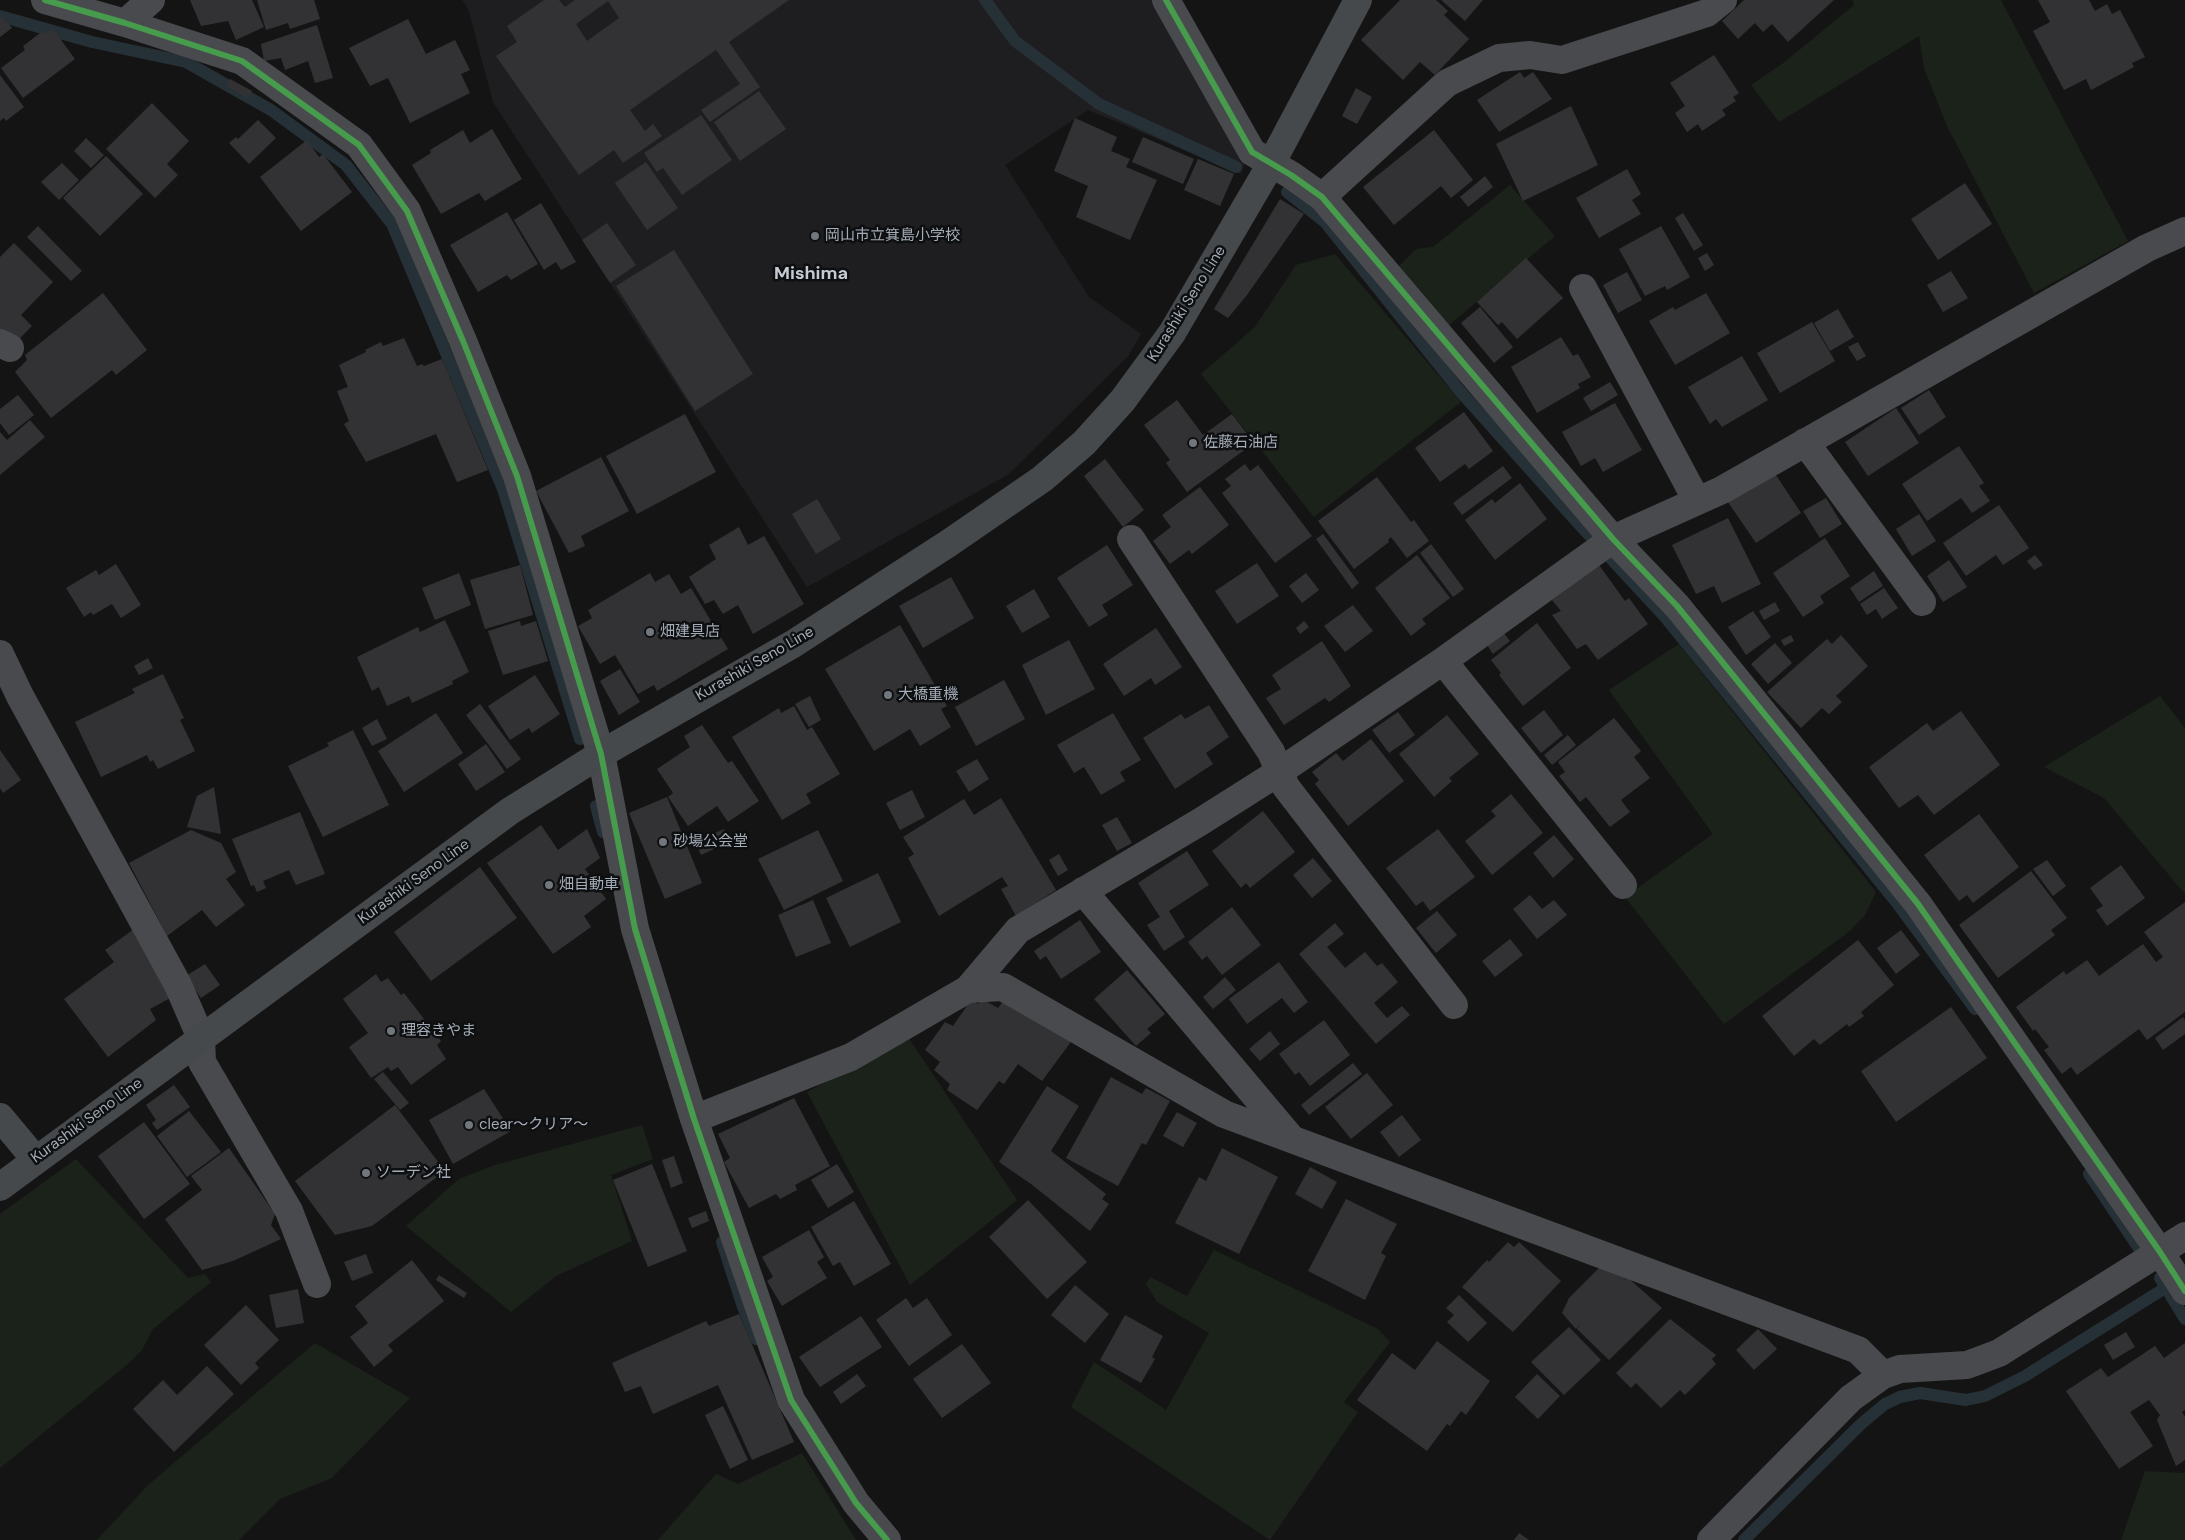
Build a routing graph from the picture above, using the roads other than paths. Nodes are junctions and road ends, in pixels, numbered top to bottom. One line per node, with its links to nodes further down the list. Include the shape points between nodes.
1 (45, 0): 6 (street)
2 (150, 0): 6 (street)
3 (1166, 0): 7 (street, via 1252,152)
4 (1358, 0): 7 (main road, Kurashiki Seno Line)
5 (1723, 0): 8 (street, via 1707,13 1562,60 1530,55 1499,58 1447,83)
6 (126, 23): 18 (street, via 242,61 359,145 407,211 517,476)
7 (1271, 164): 8 (street); 18 (main road, Kurashiki Seno Line, via 1172,333 1123,400 1084,443 1042,479 949,544 793,644)
8 (1322, 197): 14 (street)
9 (2185, 231): 11 (street, via 2147,248)
10 (1583, 288): 12 (street)
11 (1805, 442): 12 (street); 15 (street)
12 (1697, 501): 14 (street)
13 (1131, 539): 19 (street, via 1271,752)
14 (1603, 546): 17 (street); 31 (street, via 1677,606 1918,904)
15 (1922, 602)
16 (0, 654): 24 (street, via 178,985)
17 (1444, 661): 19 (street); 20 (street)
18 (601, 754): 24 (main road, Kurashiki Seno Line, via 510,811); 26 (street, via 635,929)
19 (1278, 772): 21 (street); 23 (street, via 1286,787)
20 (1623, 885)
21 (1083, 891): 22 (street, via 1018,930); 27 (street)
22 (968, 988): 26 (street, via 851,1058); 27 (street, via 1003,987 1224,1114)
23 (1454, 1005)
24 (201, 1038): 28 (main road, Kurashiki Seno Line); 32 (street, via 202,1062 290,1211)
25 (0, 1117): 28 (main road)
26 (694, 1119): 34 (street, via 791,1400 856,1503)
27 (1292, 1139): 33 (street, via 1858,1350)
28 (35, 1159): 29 (main road, Kurashiki Seno Line)
29 (0, 1187)
30 (2185, 1236): 31 (street)
31 (2173, 1272): 33 (street, via 1967,1365 1900,1369)
32 (317, 1284)
33 (1883, 1375): 35 (street, via 1851,1398)
34 (887, 1540)
35 (1711, 1540)

